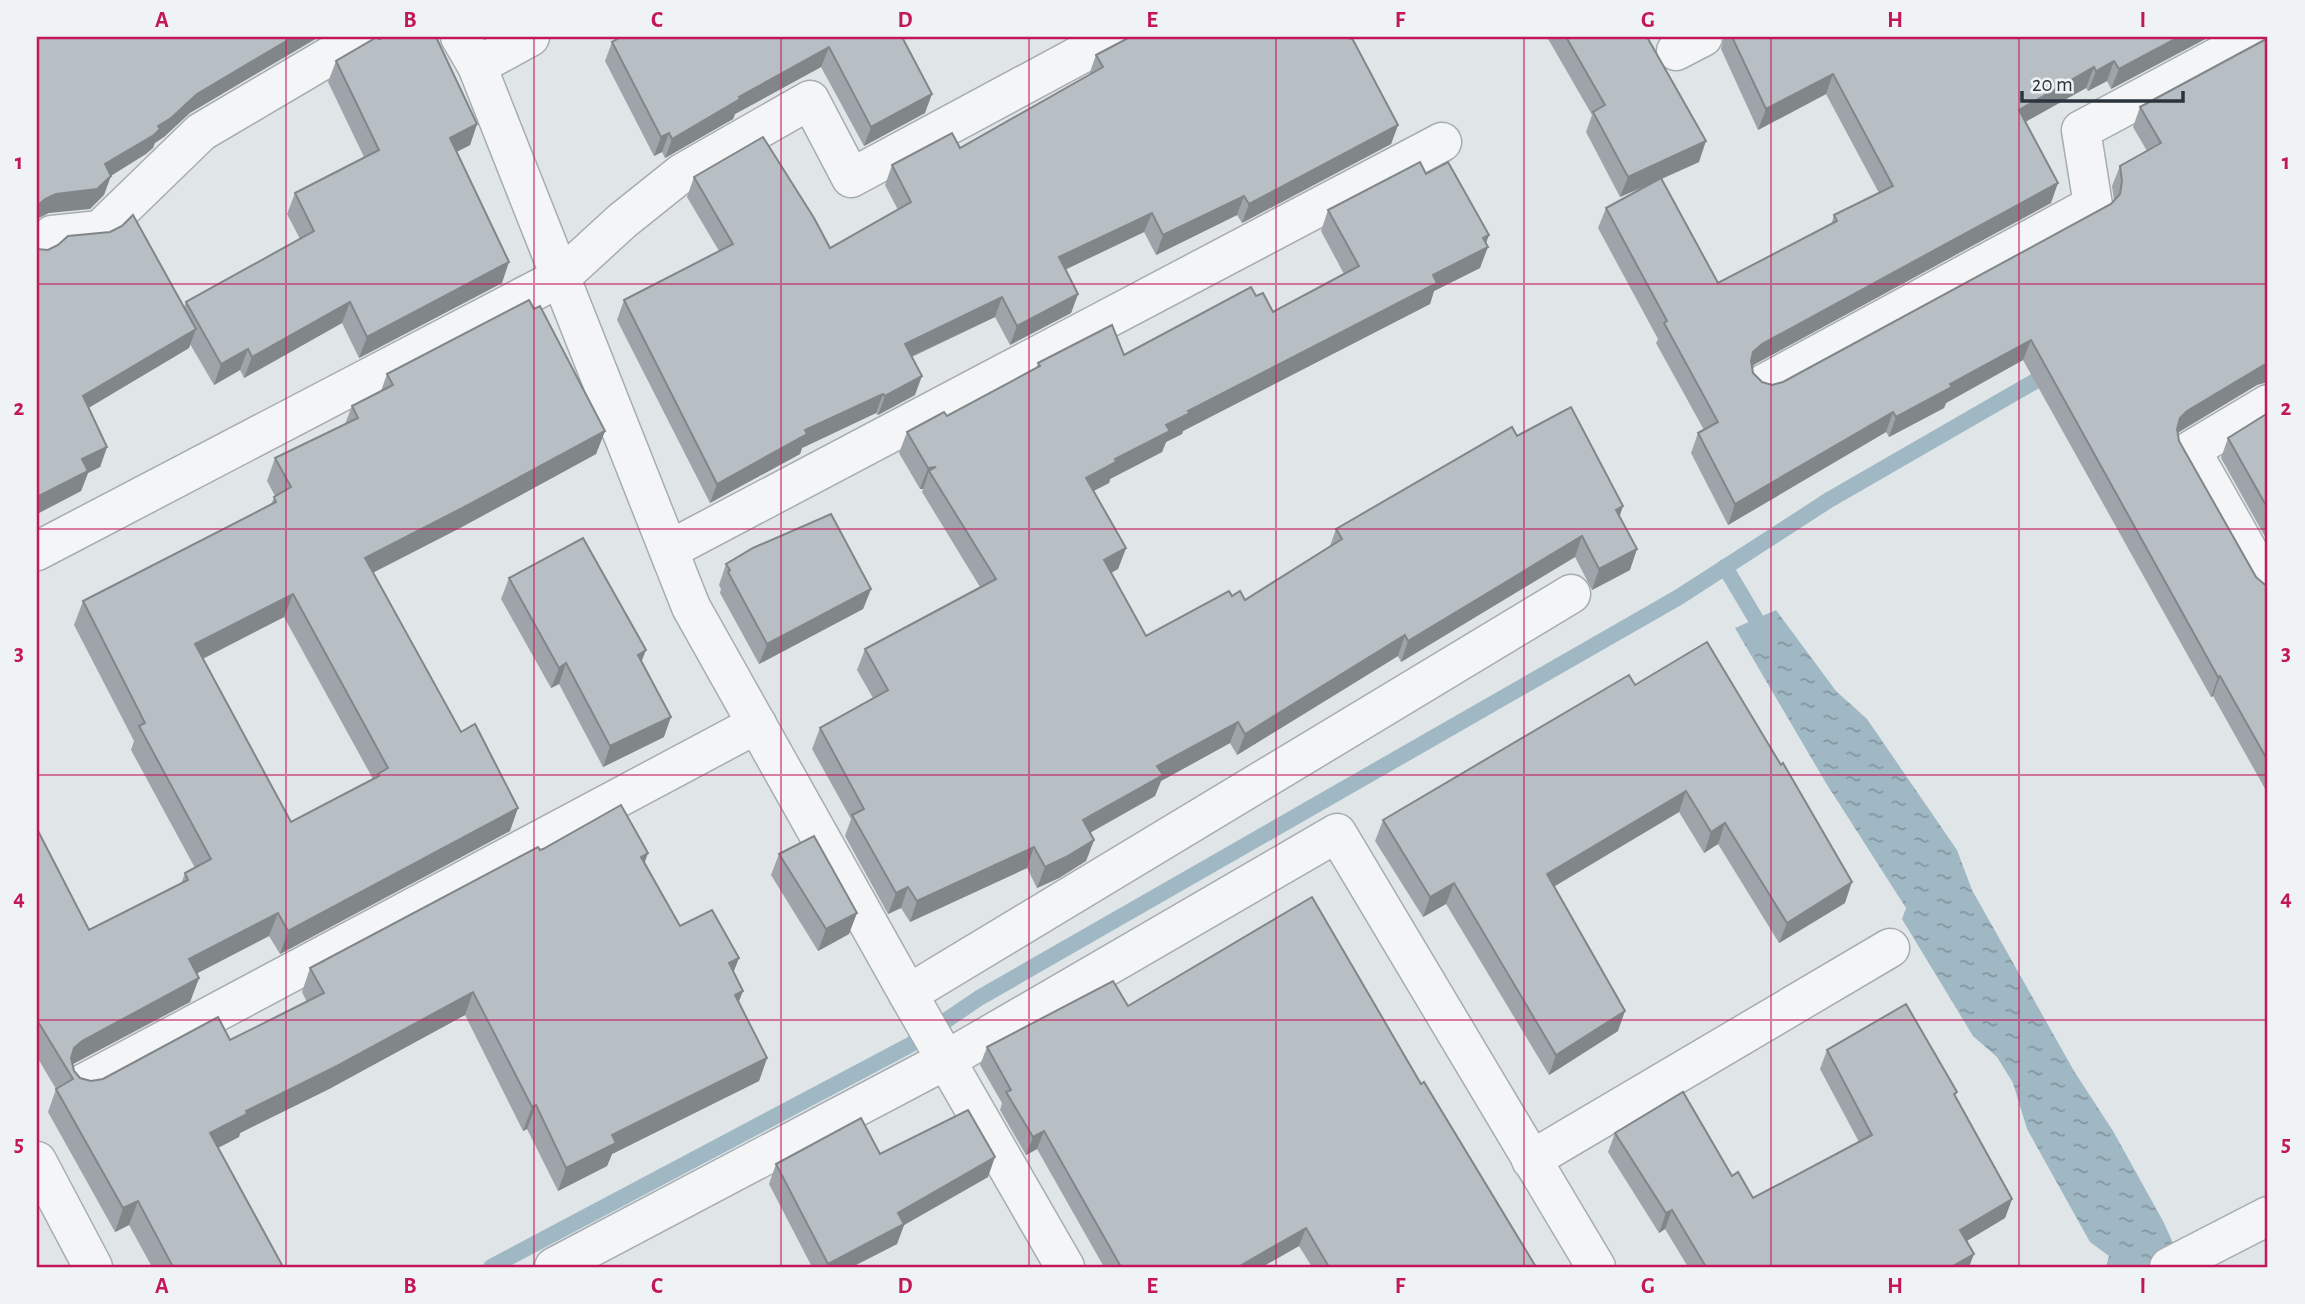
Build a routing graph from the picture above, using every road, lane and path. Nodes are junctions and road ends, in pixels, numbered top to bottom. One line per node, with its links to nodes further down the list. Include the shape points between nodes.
1 (362, 37): 7 (street, via 201,132 100,230 52,235)
2 (530, 37): 5 (street)
3 (1113, 37): 8 (street, via 851,178 810,100 682,173)
4 (2255, 37): 9 (street, via 2081,130 2093,205)
5 (469, 52): 8 (street)
6 (1442, 142): 11 (street)
7 (37, 248)
8 (561, 277): 11 (street); 12 (street)
9 (1765, 383)
10 (2268, 404): 13 (street, via 2191,450)
11 (668, 550): 15 (street, via 691,607)
12 (37, 551)
13 (2268, 586)
14 (1571, 594): 17 (street)
15 (757, 724): 17 (street); 18 (street)
16 (1890, 948): 20 (street)
17 (928, 1030): 20 (street, via 1337,833); 24 (street); 25 (street)
18 (84, 1083)
19 (37, 1160): 23 (street)
20 (1531, 1160): 26 (street)
21 (2268, 1216): 22 (street)
22 (2176, 1263)
23 (93, 1267)
24 (554, 1267)
25 (1065, 1267)
26 (1596, 1267)

